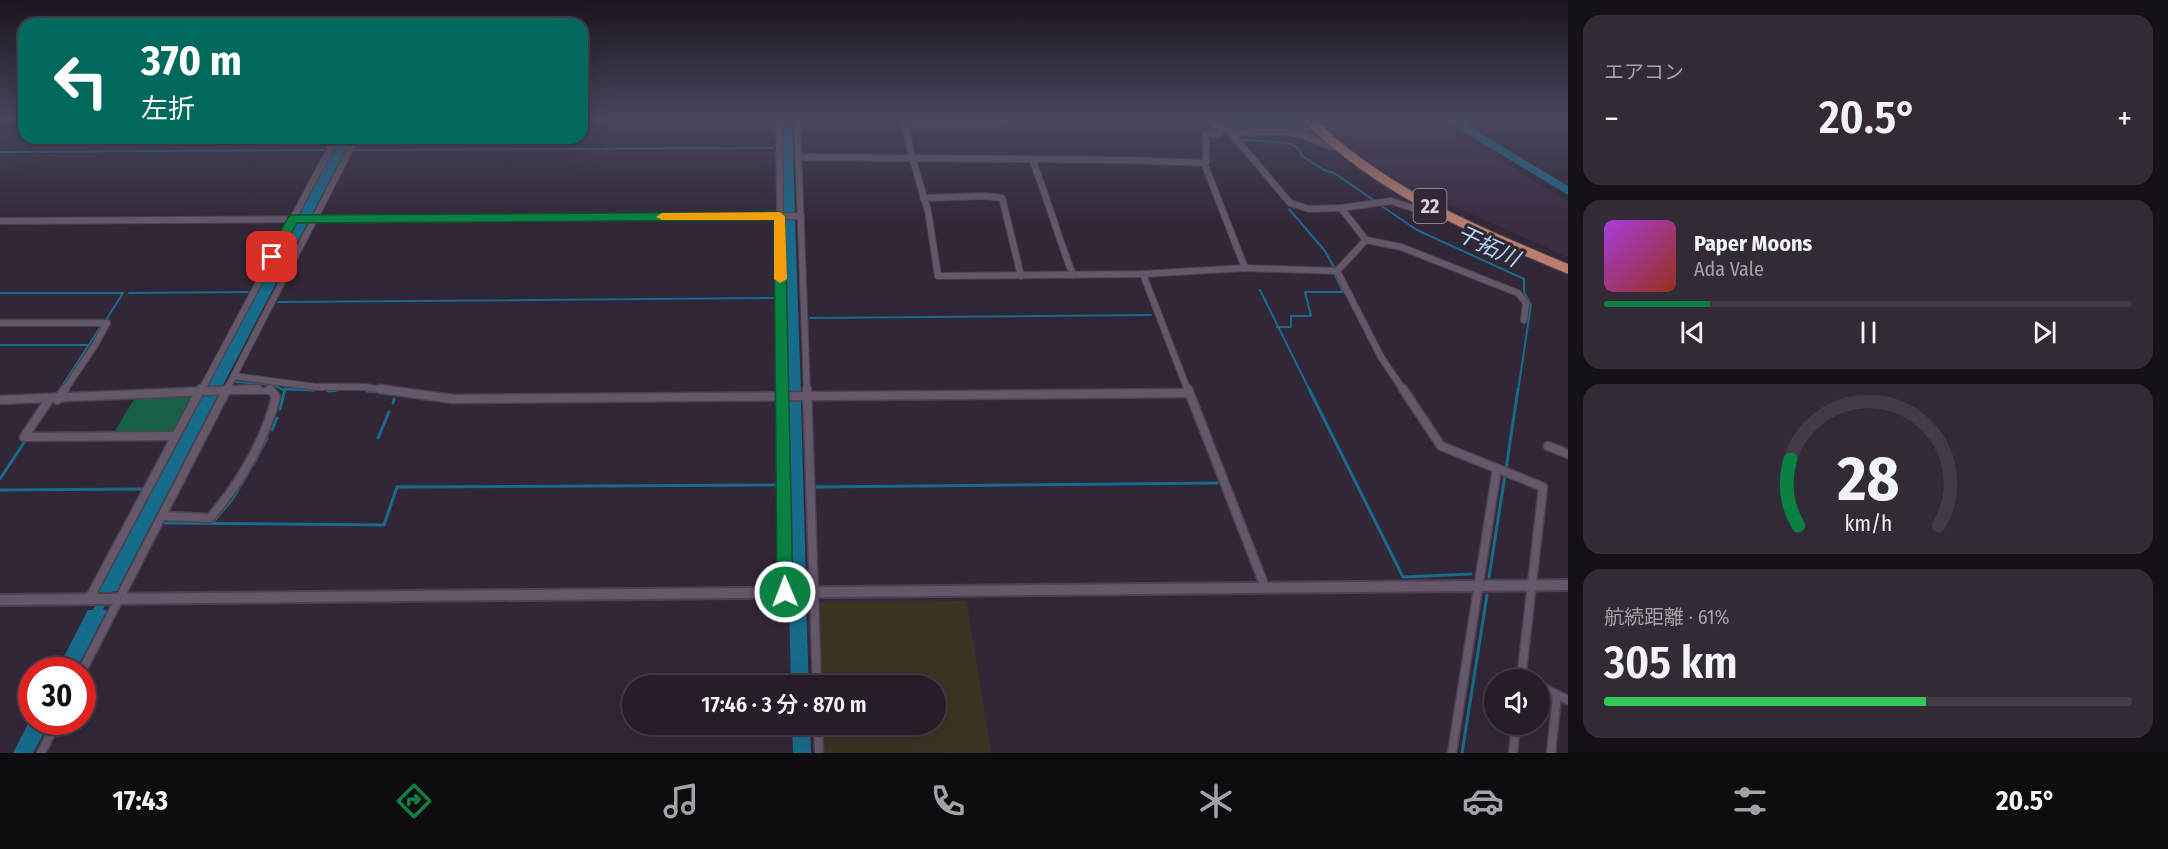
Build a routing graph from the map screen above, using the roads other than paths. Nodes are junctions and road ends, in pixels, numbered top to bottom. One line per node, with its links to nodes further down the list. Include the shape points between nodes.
1 (329, 154): 16 (street)
2 (348, 154): 17 (street)
3 (781, 154): 14 (street)
4 (1206, 154): 10 (street)
5 (1249, 154): 12 (street, via 1290,203 1309,209)
6 (1347, 154): 13 (main road, 22)
7 (799, 157): 8 (street); 15 (street)
8 (912, 157): 9 (street); 11 (street)
9 (1032, 159): 10 (street); 24 (street)
10 (1203, 163): 20 (street)
11 (923, 198): 25 (street, via 1002,198); 25 (street, via 938,276)
12 (1341, 208): 13 (street, via 1391,201 1419,210); 19 (street)
13 (1436, 210): 21 (main road, 22)
14 (786, 216): 15 (street); 17 (street); 32 (street)
15 (801, 216): 33 (street)
16 (300, 219): 17 (street); 18 (street); 30 (street)
17 (315, 219): 28 (street)
18 (0, 221)
19 (1366, 240): 22 (street); 26 (street, via 1401,247 1518,293 1526,303)
20 (1245, 268): 22 (street); 23 (street)
21 (1568, 269)
22 (1337, 271): 39 (street, via 1381,357 1442,446)
23 (1143, 274): 24 (street); 31 (street)
24 (1073, 275): 25 (street)
25 (1022, 276)
26 (1524, 320)
27 (0, 323): 35 (street, via 107,322 95,345)
28 (234, 376): 29 (street); 32 (street, via 453,399)
29 (222, 389): 30 (street); 40 (street); 40 (street, via 270,389 276,398 264,435 226,501 210,518)
30 (205, 390): 35 (street); 36 (street)
31 (1189, 393): 33 (street); 44 (street)
32 (785, 396): 33 (street); 46 (street)
33 (808, 396): 45 (street)
34 (0, 400): 35 (street)
35 (53, 400): 36 (street, via 24,437)
36 (176, 436): 48 (street)
37 (1548, 446): 38 (street)
38 (1568, 454)
39 (1499, 470): 41 (street); 42 (street, via 1543,487)
40 (162, 516): 47 (street)
41 (1478, 585): 42 (street); 44 (street); 61 (street)
42 (1532, 585): 43 (street); 51 (street)
43 (1568, 585)
44 (1265, 587): 45 (street)
45 (811, 591): 46 (street); 52 (street)
46 (786, 592): 47 (street)
47 (118, 598): 48 (street); 50 (street)
48 (90, 599): 49 (street)
49 (0, 600)
50 (89, 657)
51 (1525, 669)
52 (816, 675)
53 (1550, 692): 54 (street)
54 (1557, 695): 55 (street); 63 (street)
55 (1568, 700)
56 (50, 735): 59 (street)
57 (818, 735): 60 (street)
58 (1515, 735): 62 (street)
59 (41, 753)
60 (819, 753)
61 (1452, 753)
62 (1513, 753)
63 (1551, 753)

